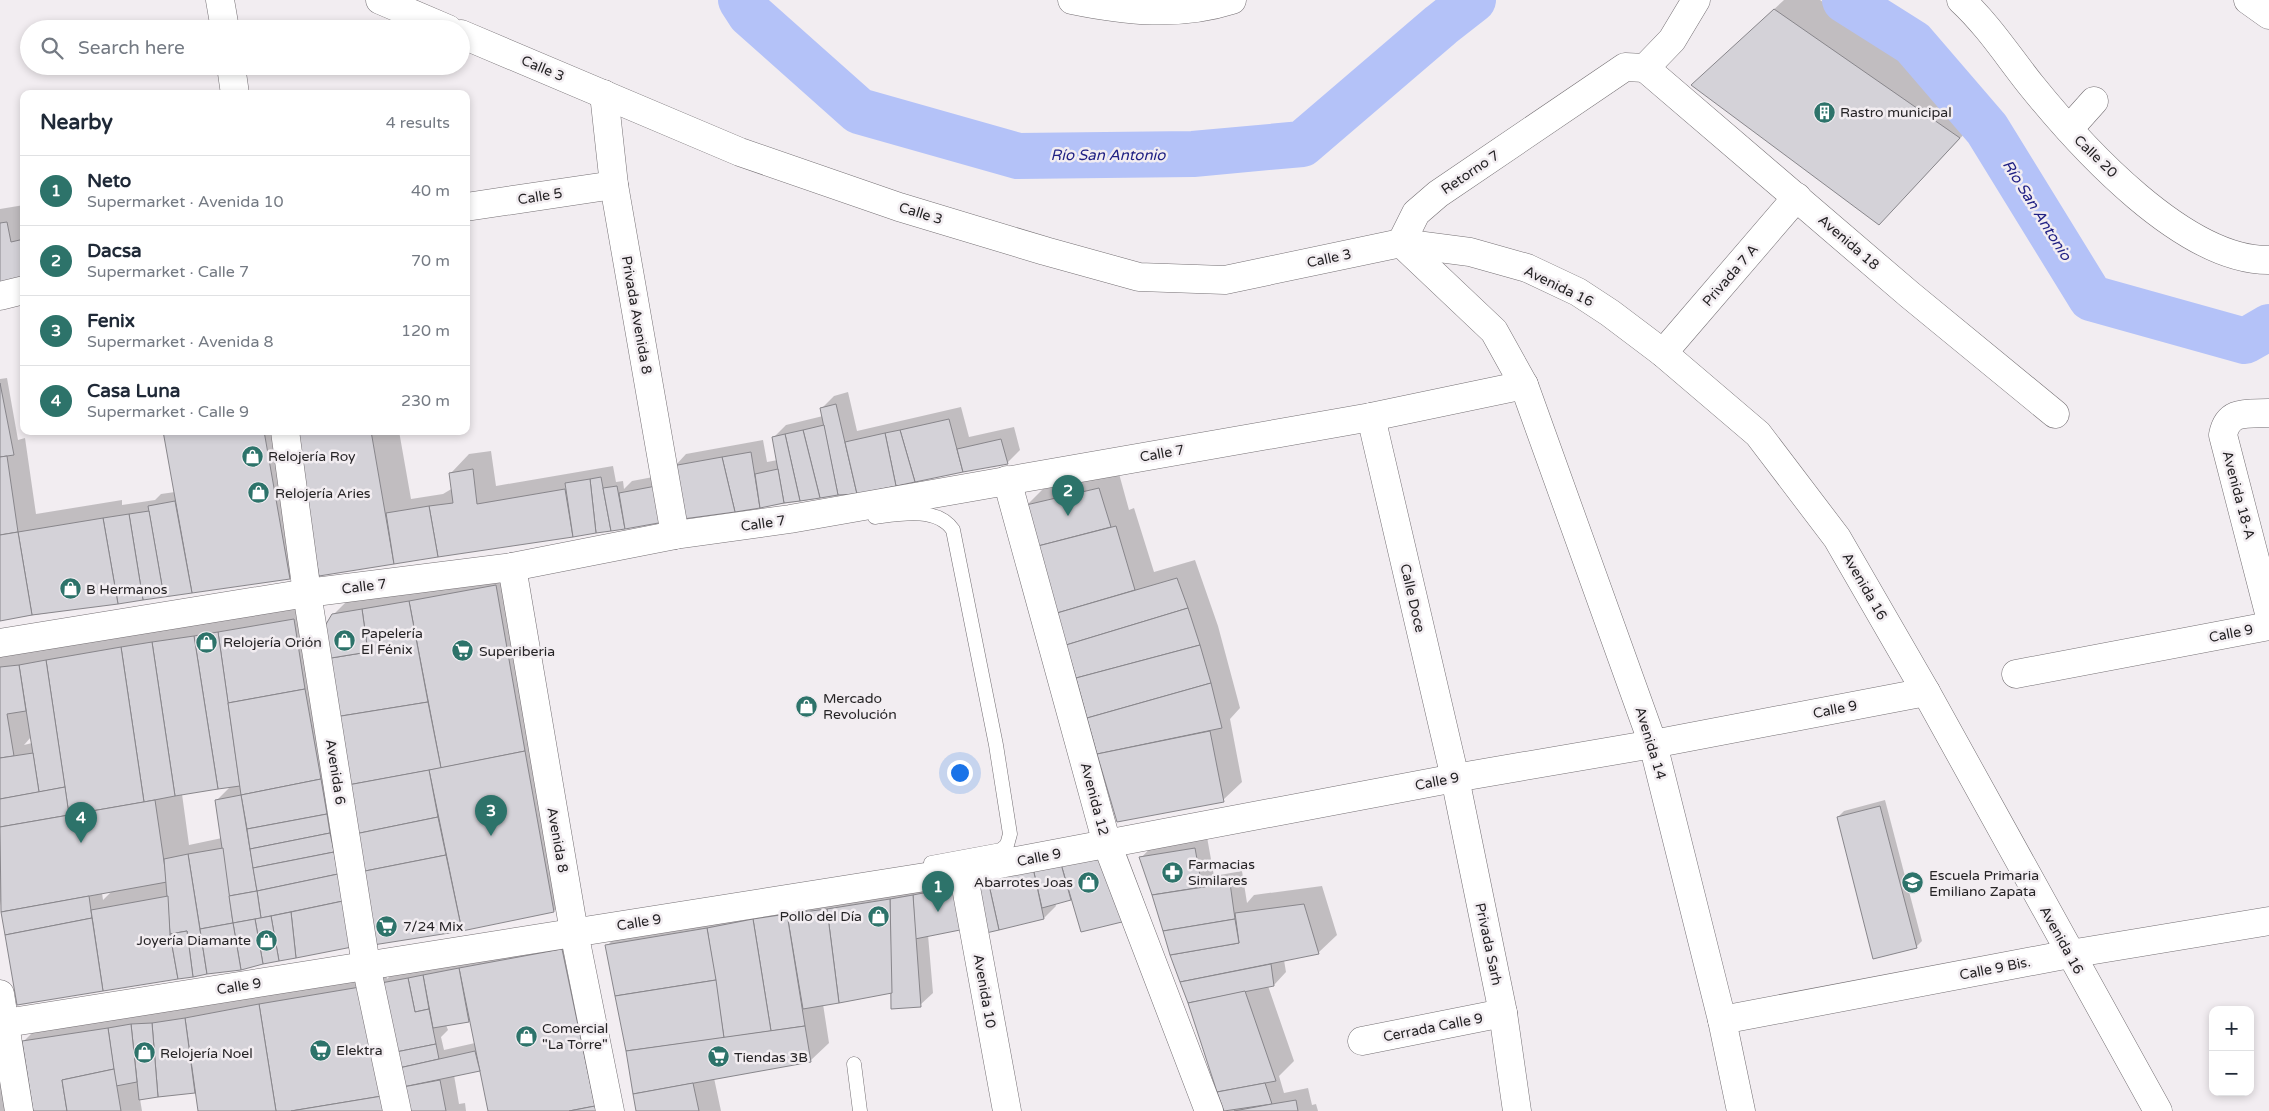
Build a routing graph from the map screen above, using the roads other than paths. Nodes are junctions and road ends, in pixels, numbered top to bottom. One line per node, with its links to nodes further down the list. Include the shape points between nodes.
1 (220, 0): 7 (street)
2 (380, 0): 8 (street)
3 (1232, 0): 6 (street, via 1210,7 1152,12)
4 (1696, 0): 10 (street, via 1672,40)
5 (1961, 0): 15 (street, Calle 20, via 1980,18)
6 (1086, 2)
7 (223, 20)
8 (427, 20)
9 (470, 38): 13 (street, Calle 3)
10 (1645, 68): 17 (street, Avenida 18); 19 (street, Retorno 7, via 1625,67 1438,194 1416,213)
11 (232, 75): 12 (street)
12 (234, 90)
13 (604, 94): 16 (street, Privada Avenida 8); 19 (street, Calle 3, via 740,152 900,207 1139,277 1225,280)
14 (2094, 101): 15 (street)
15 (2069, 130): 20 (street, Calle 20, via 2137,194 2200,241 2253,260)
16 (614, 185): 18 (street, Calle 5); 31 (street, Privada Avenida 8)
17 (1797, 197): 23 (street, Privada 7 A); 26 (street, Avenida 18)
18 (470, 207)
19 (1401, 243): 23 (street, Avenida 16, via 1470,252 1526,268 1578,292); 24 (street, via 1494,331)
20 (2269, 260)
21 (20, 291): 22 (street)
22 (0, 296)
23 (1663, 353): 38 (street, Avenida 16, via 1763,442 1837,538)
24 (1524, 386): 27 (street, Calle 7); 39 (street, Avenida 14)
25 (2269, 413): 34 (street, Avenida 18-A, via 2236,415 2225,424 2223,435)
26 (2055, 414)
27 (1371, 417): 29 (street, Calle 7); 40 (street, Calle Doce)
28 (286, 435): 33 (street, Avenida 6)
29 (1007, 480): 30 (street, Calle 7); 41 (street, Avenida 12)
30 (790, 519): 31 (street, Calle 7); 43 (lane, via 803,525 915,512 942,519 953,530 996,745 1010,834 1001,850 914,866)
31 (675, 535): 32 (street, Calle 7)
32 (512, 567): 33 (street, Calle 7); 45 (street, Avenida 8)
33 (307, 593): 36 (street, Calle 7); 47 (street, Avenida 6)
34 (2269, 613)
35 (2269, 626): 37 (street, Calle 9)
36 (0, 643)
37 (2016, 674)
38 (1926, 692): 39 (street, Calle 9); 46 (street, Avenida 16)
39 (1653, 744): 40 (street, Calle 9); 50 (street, Avenida 14)
40 (1455, 778): 41 (street, Calle 9); 49 (street, Privada Sarh)
41 (1108, 844): 42 (street, Calle 9); 59 (street, Avenida 12)
42 (963, 871): 43 (street, Calle 9); 58 (street, Avenida 10)
43 (906, 880): 45 (street, Calle 9)
44 (2269, 921): 46 (street, Calle 9 Bis.)
45 (574, 932): 47 (street, Calle 9); 56 (street, Avenida 8)
46 (2070, 954): 50 (street, Calle 9 Bis.); 62 (street, Avenida 16)
47 (366, 965): 51 (street, Calle 9); 55 (street, Avenida 6)
48 (0, 994): 51 (street)
49 (1504, 1013): 52 (street, Cerrada Calle 9); 60 (street, Privada Sarh)
50 (1722, 1020): 61 (street, Avenida 14)
51 (2, 1024): 54 (street)
52 (1362, 1041)
53 (854, 1064): 57 (lane)
54 (19, 1111)
55 (398, 1111)
56 (610, 1111)
57 (860, 1111)
58 (1007, 1111)
59 (1209, 1111)
60 (1517, 1111)
61 (1741, 1111)
62 (2158, 1111)

